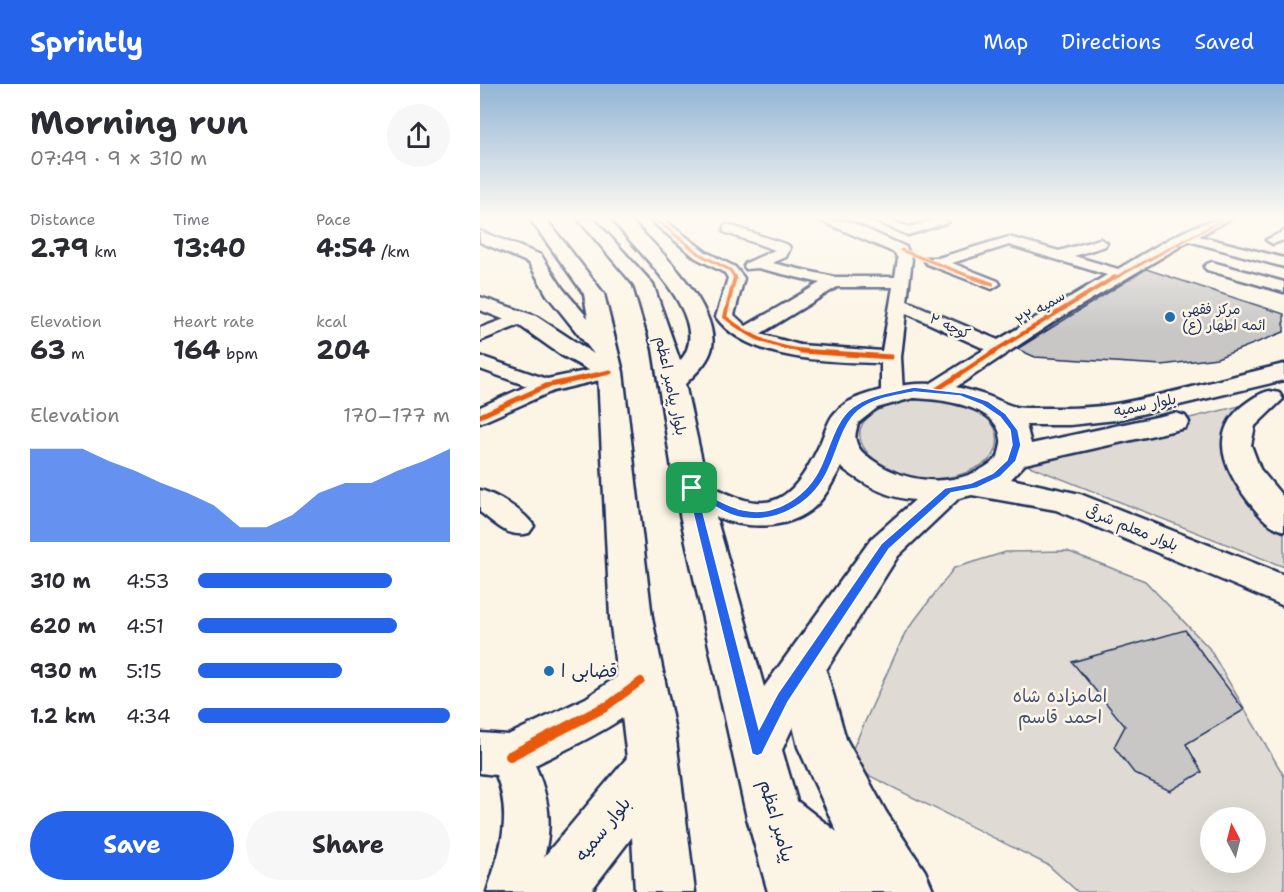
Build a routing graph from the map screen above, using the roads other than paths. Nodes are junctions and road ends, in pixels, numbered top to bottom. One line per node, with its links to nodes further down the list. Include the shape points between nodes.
1 (530, 257): 32 (main road, via 544,270 539,286)
2 (566, 257): 32 (main road, via 594,294)
3 (619, 257): 34 (main road, بلوار پیامبر اعظم, via 643,284)
4 (657, 257): 34 (main road, via 691,307 701,344 691,365)
5 (707, 257): 17 (street)
6 (775, 257): 15 (street)
7 (903, 257): 20 (street, via 906,267)
8 (920, 257): 13 (street)
9 (958, 257): 13 (street)
10 (1061, 257): 18 (street)
11 (1149, 257): 18 (street, سمیه ۲۲)
12 (1261, 257): 14 (street)
13 (938, 263): 21 (street)
14 (1284, 263)
15 (758, 264): 17 (street); 19 (street)
16 (1212, 267): 22 (street)
17 (733, 273): 27 (street, via 736,278 725,316)
18 (1119, 274): 29 (street, سمیه ۲۲)
19 (834, 282): 20 (street); 27 (street)
20 (902, 282): 25 (street)
21 (992, 284)
22 (1284, 288)
23 (503, 289): 24 (main road)
24 (480, 301): 26 (main road)
25 (901, 304): 29 (street, کوچه ۲); 30 (street)
26 (521, 318): 28 (street); 32 (main road, via 569,350)
27 (746, 334): 30 (street, via 779,347 837,356)
28 (480, 335)
29 (999, 348): 36 (street, سمیه ۲۲)
30 (891, 357): 37 (street)
31 (480, 362): 35 (street)
32 (607, 362): 35 (street); 51 (main road, via 631,618)
33 (1284, 372): 40 (main road, بلوار سمیه, via 1116,412 1070,417)
34 (672, 381): 43 (main road, بلوار پیامبر اعظم)
35 (546, 386): 39 (street)
36 (936, 390): 37 (main road); 40 (main road, via 962,394)
37 (892, 393): 41 (main road, via 855,409 844,421)
38 (1276, 396): 42 (main road, بلوار سمیه); 46 (main road, via 1246,418 1237,434 1239,455 1248,477)
39 (480, 416)
40 (1003, 416): 42 (main road, via 1014,430 1017,445)
41 (839, 436): 43 (main road, via 824,470 799,502 774,512 745,514 724,508); 44 (main road, via 842,450 870,477 920,491)
42 (1012, 459): 44 (main road, via 997,475); 48 (main road, بلوار معلم شرقی)
43 (692, 488): 52 (main road, بلوار پیامبر اعظم)
44 (961, 488): 49 (main road, بلوار معلم شرقی, via 1033,494 1068,502); 50 (main road, via 885,547)
45 (480, 499): 47 (street)
46 (1284, 519)
47 (519, 526)
48 (1284, 567)
49 (1284, 591)
50 (803, 668): 52 (main road, via 783,697); 61 (main road, via 823,747 866,832)
51 (641, 681): 53 (street, via 600,711); 54 (main road)
52 (757, 749): 55 (main road, پیامبر اعظم)
53 (495, 754): 57 (street, via 524,791 527,837)
54 (653, 767): 56 (main road); 58 (main road, بلوار سمیه)
55 (774, 818): 59 (main road, پیامبر اعظم); 60 (main road)
56 (665, 891)
57 (511, 892)
58 (553, 892)
59 (798, 892)
60 (867, 892)
61 (904, 892)

